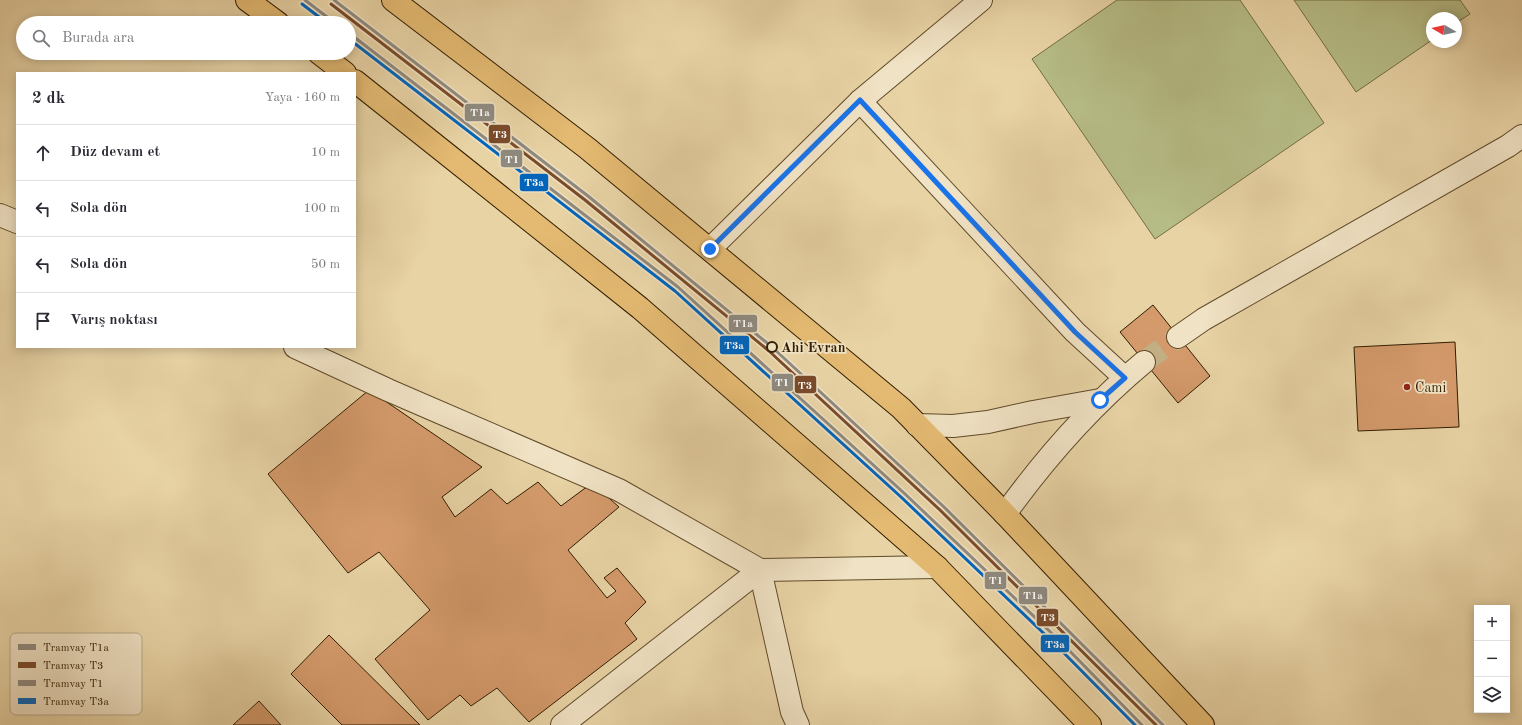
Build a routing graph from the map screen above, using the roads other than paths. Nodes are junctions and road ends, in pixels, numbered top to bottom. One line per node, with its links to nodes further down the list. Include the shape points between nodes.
1 (247, 0): 4 (highway)
2 (393, 0): 12 (highway, via 587,148)
3 (982, 0): 8 (street)
4 (269, 16)
5 (328, 60): 6 (highway)
6 (345, 72)
7 (356, 82): 20 (highway, via 640,308)
8 (860, 100): 12 (street); 16 (street, via 1075,332)
9 (1522, 136): 13 (street, via 1211,315)
10 (0, 215): 11 (street)
11 (16, 222)
12 (710, 249): 18 (highway, via 901,408)
13 (1178, 337)
14 (297, 348): 21 (street, via 619,490)
15 (1144, 362): 16 (street)
16 (1125, 378): 17 (street)
17 (1100, 400): 18 (street, via 988,422 952,426); 19 (street, via 1070,431)
18 (917, 425): 19 (highway)
19 (1005, 514): 25 (highway)
20 (937, 567): 21 (street); 24 (highway)
21 (760, 570): 22 (street); 23 (street, via 792,712)
22 (562, 725)
23 (798, 725)
24 (1090, 725)
25 (1203, 725)

